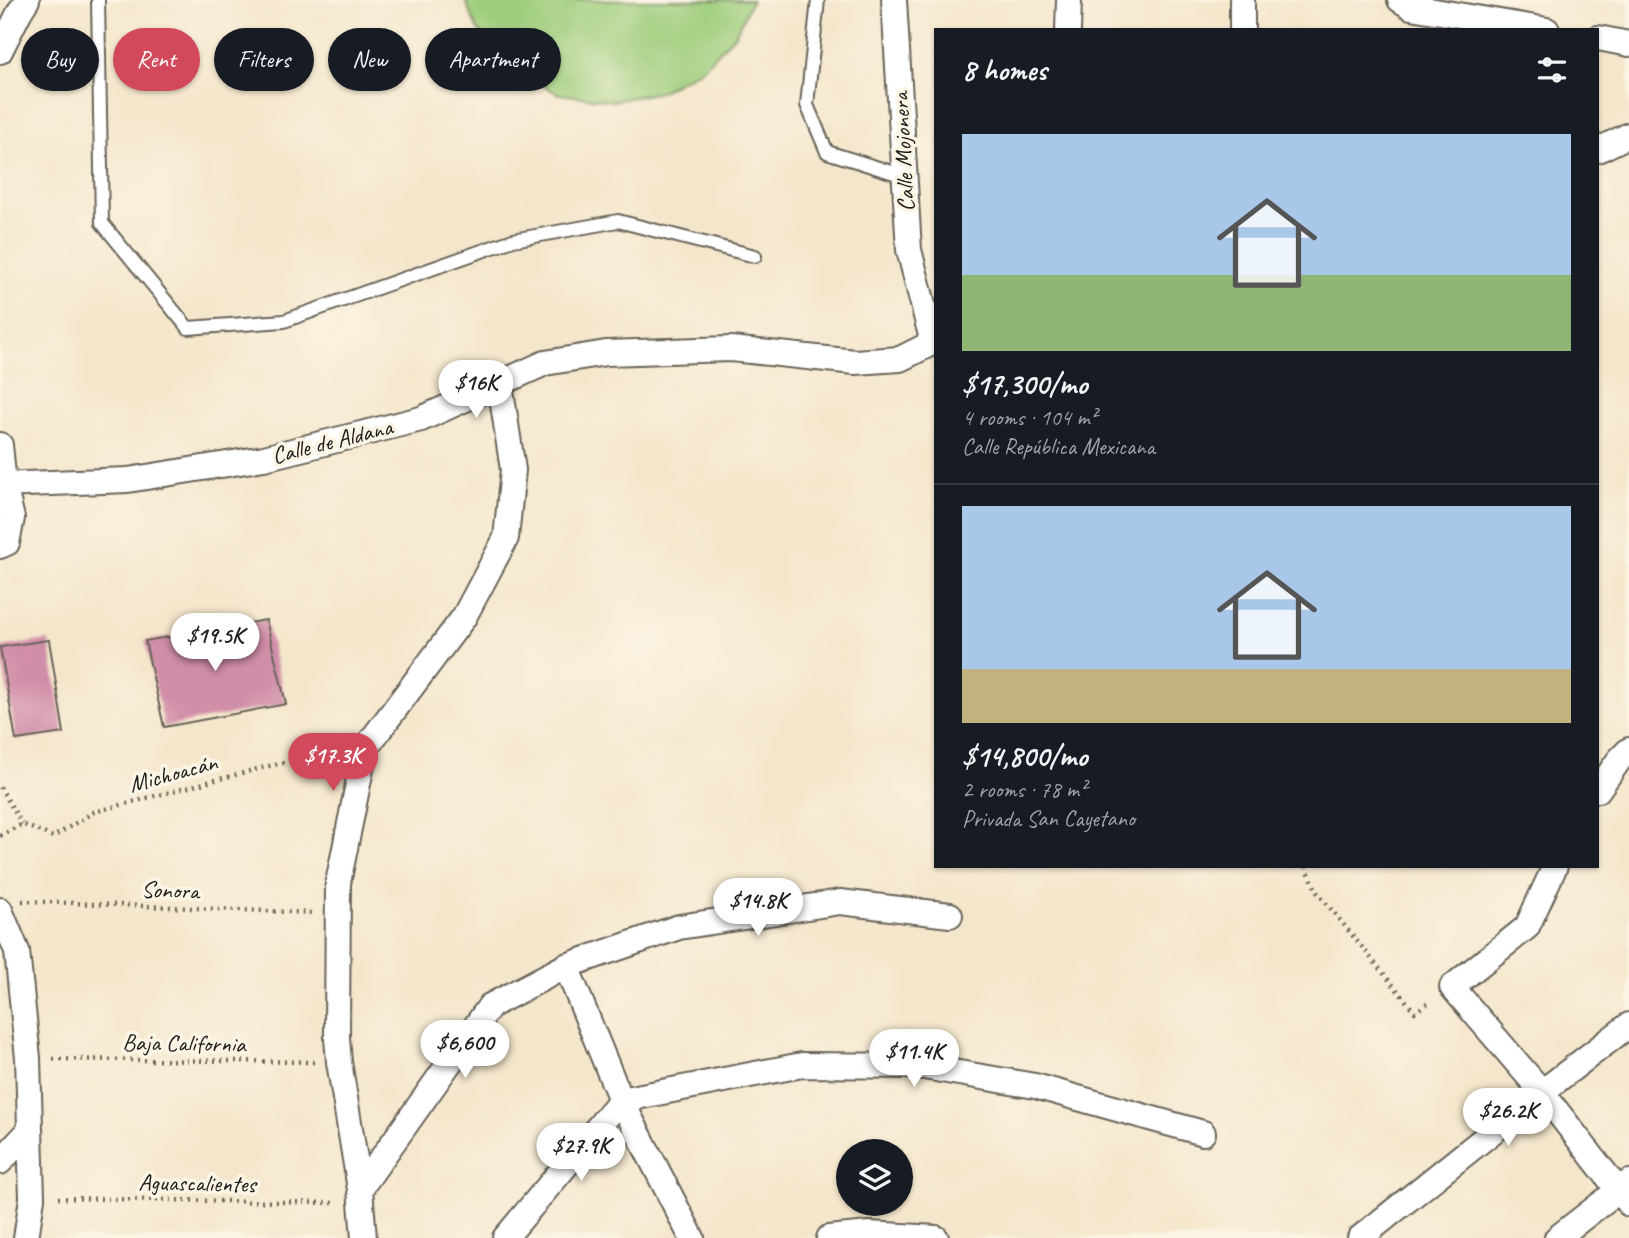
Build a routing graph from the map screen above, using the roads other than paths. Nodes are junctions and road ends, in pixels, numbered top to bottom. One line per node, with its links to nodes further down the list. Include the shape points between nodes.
1 (27, 0): 13 (street)
2 (98, 0): 17 (lane, via 102,223 188,328 284,321 513,240 618,220)
3 (818, 0): 16 (lane, via 807,105 827,152)
4 (894, 0): 16 (street, Calle Mojonera)
5 (1069, 0): 8 (street)
6 (1242, 0): 9 (street)
7 (1411, 9): 10 (street)
8 (1068, 28)
9 (1242, 28)
10 (1534, 28)
11 (1599, 38): 12 (street)
12 (1629, 44)
13 (0, 51)
14 (1629, 135): 15 (street)
15 (1599, 150)
16 (904, 176): 18 (street, Calle Mojonera, via 909,250)
17 (755, 256)
18 (934, 338)
19 (934, 342): 20 (street, Calle de Aldana, via 900,359 855,362 731,349 606,353 545,363)
20 (500, 384): 22 (street, Calle de Aldana, via 421,419 264,458 128,480); 38 (street, via 513,470 506,538 464,617 365,749 338,883 337,1038)
21 (0, 445): 22 (street)
22 (2, 485): 23 (street, via 12,518 7,543)
23 (0, 546)
24 (1629, 750): 25 (street)
25 (1599, 789)
26 (1554, 868): 32 (street, via 1527,927 1452,987)
27 (7, 906): 30 (street, via 17,951)
28 (950, 915): 29 (street, via 840,902 679,927)
29 (566, 966): 33 (street); 38 (street, via 490,1006)
30 (10, 985): 34 (street, via 28,1058)
31 (1629, 1025): 32 (street)
32 (1542, 1092): 37 (street); 45 (street)
33 (621, 1100): 35 (street, via 802,1066 918,1066 1035,1086); 41 (street); 42 (street)
34 (29, 1130): 36 (street); 39 (street, via 32,1198)
35 (1203, 1133)
36 (0, 1162)
37 (1626, 1192): 46 (street)
38 (360, 1196): 40 (street)
39 (26, 1238)
40 (364, 1238)
41 (505, 1238)
42 (692, 1238)
43 (830, 1238): 44 (street, via 870,1234)
44 (936, 1238)
45 (1360, 1238)
46 (1558, 1238)

